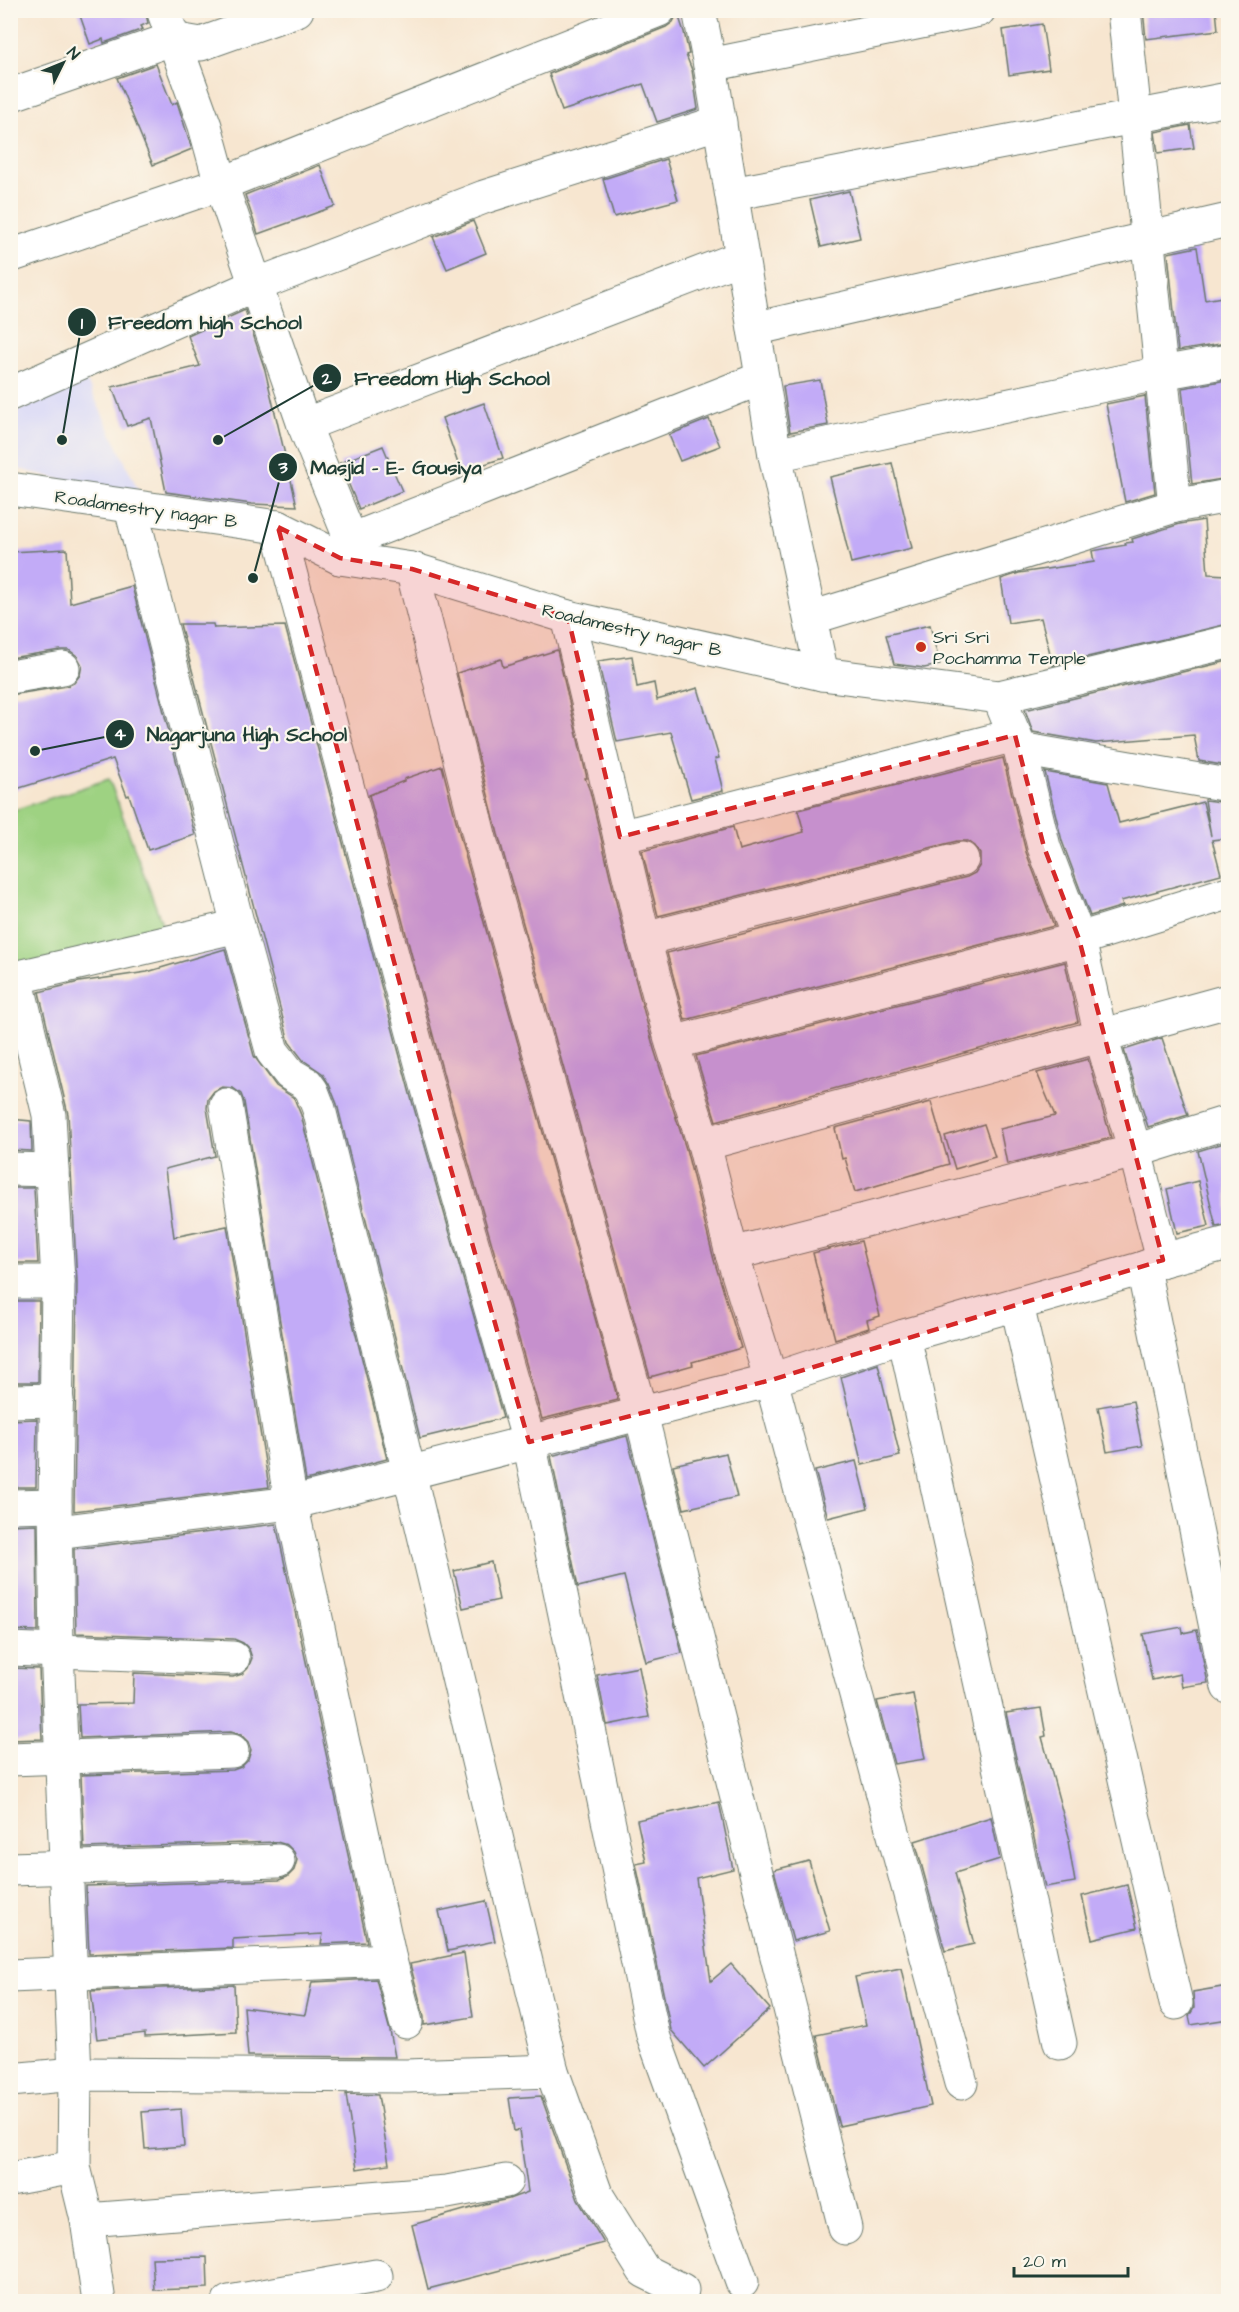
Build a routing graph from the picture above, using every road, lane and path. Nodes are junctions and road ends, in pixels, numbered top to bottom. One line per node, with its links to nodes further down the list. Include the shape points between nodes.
1 (297, 10): 6 (street, via 201,44)
2 (659, 10): 12 (street)
3 (699, 10): 7 (street)
4 (980, 10): 7 (street)
5 (1124, 10): 10 (street)
6 (168, 25): 8 (street); 12 (street, via 205,126)
7 (710, 65): 11 (street)
8 (10, 95)
9 (1228, 99): 10 (street)
10 (1135, 116): 13 (street); 15 (street)
11 (720, 122): 13 (street); 18 (street, via 484,197)
12 (221, 184): 16 (street); 18 (street)
13 (732, 194): 17 (street)
14 (1228, 220): 15 (street)
15 (1147, 237): 19 (street); 21 (street)
16 (10, 256)
17 (742, 257): 19 (street); 24 (street)
18 (256, 285): 23 (street); 24 (street)
19 (754, 329): 22 (street)
20 (1228, 361): 21 (street)
21 (1161, 373): 25 (street); 28 (street)
22 (762, 378): 25 (street); 31 (street)
23 (10, 394)
24 (304, 425): 31 (street)
25 (775, 455): 34 (street)
26 (10, 489): 29 (street, Roadamestry nagar B)
27 (1228, 496): 28 (street)
28 (1175, 506): 34 (street)
29 (131, 507): 30 (street, Roadamestry nagar B); 45 (street)
30 (278, 527): 31 (street, Roadamestry nagar B); 69 (street, via 428,1089)
31 (346, 549): 32 (street, Roadamestry nagar B)
32 (412, 568): 33 (street, Roadamestry nagar B); 68 (street, via 480,839)
33 (568, 617): 37 (street, Roadamestry nagar B); 42 (street)
34 (811, 618): 37 (street)
35 (1228, 642): 39 (street)
36 (63, 668): 38 (street)
37 (822, 674): 39 (street, Roadamestry nagar B)
38 (10, 677)
39 (999, 697): 40 (street)
40 (1017, 742): 41 (street); 42 (street); 47 (street, via 1044,846)
41 (1228, 785)
42 (620, 837): 46 (street)
43 (962, 859): 46 (street)
44 (1228, 893): 47 (street)
45 (238, 926): 48 (street); 70 (street, via 272,1051 290,1074 312,1090 319,1109)
46 (644, 939): 51 (street)
47 (1079, 939): 50 (street); 51 (street)
48 (13, 978): 57 (street, via 49,1115)
49 (1228, 1000): 50 (street)
50 (1101, 1037): 54 (street); 55 (street)
51 (672, 1043): 54 (street)
52 (226, 1105): 71 (street)
53 (1228, 1122): 55 (street)
54 (704, 1144): 59 (street)
55 (1136, 1150): 59 (street); 60 (street)
56 (10, 1169): 57 (street)
57 (52, 1170): 62 (street)
58 (1228, 1243): 60 (street)
59 (732, 1254): 65 (street)
60 (1153, 1264): 63 (street); 77 (street)
61 (10, 1282): 62 (street)
62 (58, 1282): 66 (street)
63 (1017, 1305): 64 (street); 87 (street)
64 (904, 1336): 65 (street); 89 (street)
65 (771, 1380): 68 (street); 93 (street)
66 (57, 1400): 67 (street); 73 (street)
67 (10, 1401)
68 (641, 1414): 69 (street); 98 (street)
69 (529, 1442): 70 (street); 100 (street, via 653,2035)
70 (409, 1472): 71 (street); 90 (street)
71 (291, 1503): 73 (street); 84 (street)
72 (10, 1506): 73 (street)
73 (56, 1519): 75 (street)
74 (10, 1649): 75 (street)
75 (57, 1649): 76 (street); 80 (street)
76 (233, 1658)
77 (1228, 1687)
78 (232, 1751): 80 (street)
79 (10, 1759): 80 (street)
80 (61, 1759): 82 (street)
81 (278, 1861): 82 (street)
82 (65, 1868): 83 (street); 85 (street)
83 (10, 1869)
84 (390, 1960): 85 (street); 88 (street)
85 (70, 1973): 86 (street); 91 (street)
86 (10, 1976)
87 (1176, 2003)
88 (405, 2022)
89 (1060, 2043)
90 (552, 2071): 91 (street, via 406,2076); 101 (street, via 596,2194 644,2271)
91 (75, 2074): 92 (street); 94 (street)
92 (10, 2080)
93 (961, 2083)
94 (74, 2167): 95 (street); 97 (street)
95 (10, 2179)
96 (506, 2181): 97 (street, via 447,2192)
97 (87, 2220): 102 (street)
98 (845, 2228)
99 (376, 2276): 103 (street)
100 (742, 2282)
101 (681, 2290)
102 (99, 2301)
103 (229, 2301)

